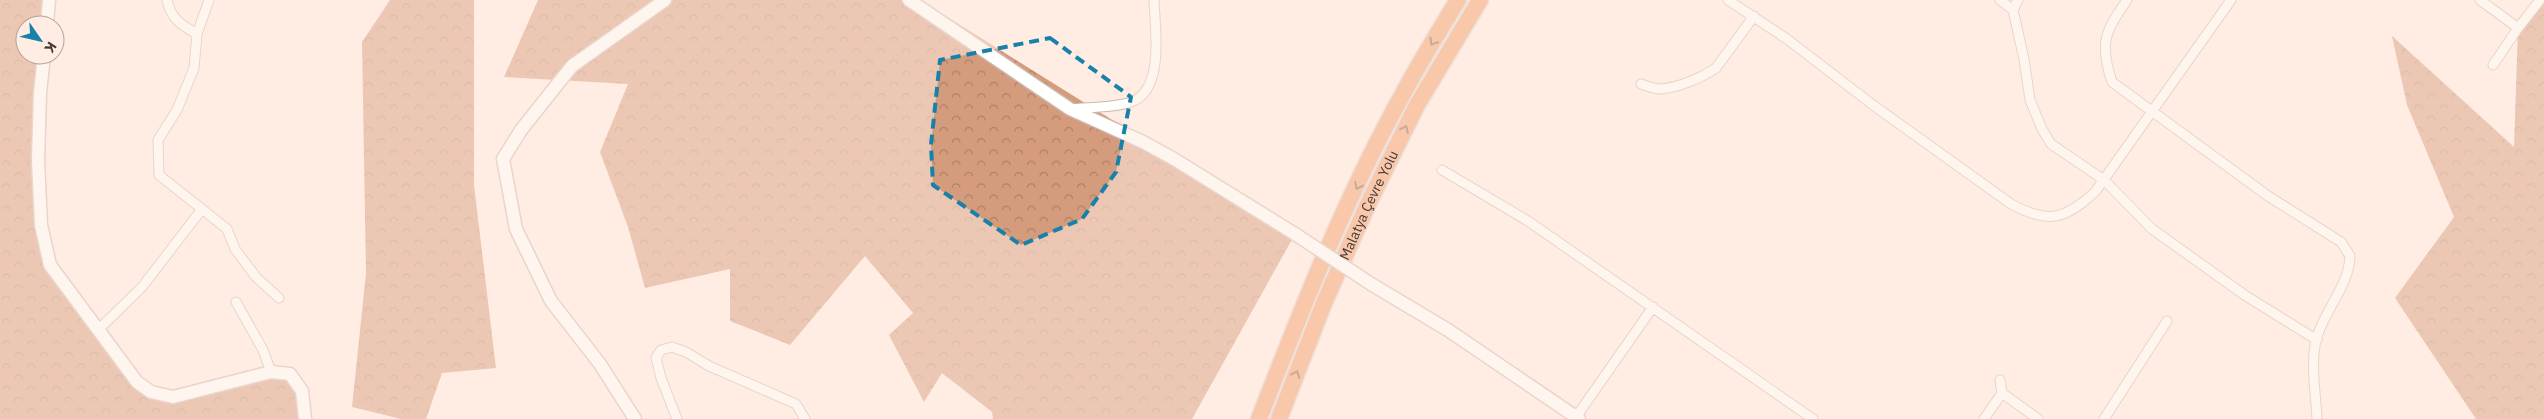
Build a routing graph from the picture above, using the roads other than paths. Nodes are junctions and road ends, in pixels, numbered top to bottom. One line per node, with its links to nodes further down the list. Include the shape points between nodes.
1 (49, 0): 17 (street)
2 (167, 0): 20 (street, via 176,22)
3 (209, 0): 20 (street)
4 (665, 0): 40 (street, via 572,66 521,130 503,159 516,228 551,301 600,364)
5 (909, 0): 24 (street)
6 (1154, 0): 24 (street, via 1155,67 1145,92 1131,102)
7 (1458, 0): 43 (highway, Malatya Çevre Yolu, one-way to 43, via 1403,92 1361,178 1308,294)
8 (1480, 0): 44 (highway, Malatya Çevre Yolu, one-way to 8, via 1324,303 1368,204 1417,105)
9 (1728, 0): 18 (street)
10 (2000, 0): 16 (street)
11 (2018, 0): 16 (street)
12 (2127, 0): 25 (street, via 2106,33 2110,77 2112,82)
13 (2231, 0): 25 (street)
14 (2480, 0): 19 (street)
15 (2540, 0): 19 (street)
16 (2013, 10): 27 (street, via 2030,100 2042,129 2051,144)
17 (48, 15)
18 (1754, 16): 23 (street, via 1716,68 1674,86 1659,89); 27 (street, via 1982,184 2029,214 2048,218 2060,216 2078,207)
19 (2518, 28): 22 (street)
20 (197, 34): 28 (street, via 194,68 178,110 158,140 157,159 159,175)
21 (43, 65): 33 (street, via 38,160 42,226 50,265)
22 (2493, 65)
23 (1641, 84)
24 (1070, 109): 38 (street, bridge, via 1174,159 1448,330)
25 (2153, 111): 27 (street); 34 (street, via 2268,196 2346,248 2350,256 2346,278)
26 (1442, 170): 31 (street, via 1528,221)
27 (2104, 180): 34 (street, via 2152,229 2246,296)
28 (202, 209): 29 (street, via 227,229 235,249 256,277); 33 (street, via 142,287)
29 (278, 298)
30 (236, 302): 35 (street)
31 (1653, 307): 38 (street); 45 (street)
32 (2167, 321): 48 (street)
33 (98, 330): 35 (street, via 137,382 151,392 173,397)
34 (2316, 340): 49 (street)
35 (272, 372): 39 (street, via 290,374 302,391)
36 (2000, 380): 37 (street)
37 (2002, 393): 46 (street); 47 (street)
38 (1578, 418)
39 (305, 419)
40 (635, 419)
41 (677, 419): 42 (street, via 656,358 661,350 672,347 796,404)
42 (805, 419)
43 (1259, 419)
44 (1279, 419)
45 (1813, 419)
46 (1984, 419)
47 (2038, 419)
48 (2104, 419)
49 (2317, 419)

